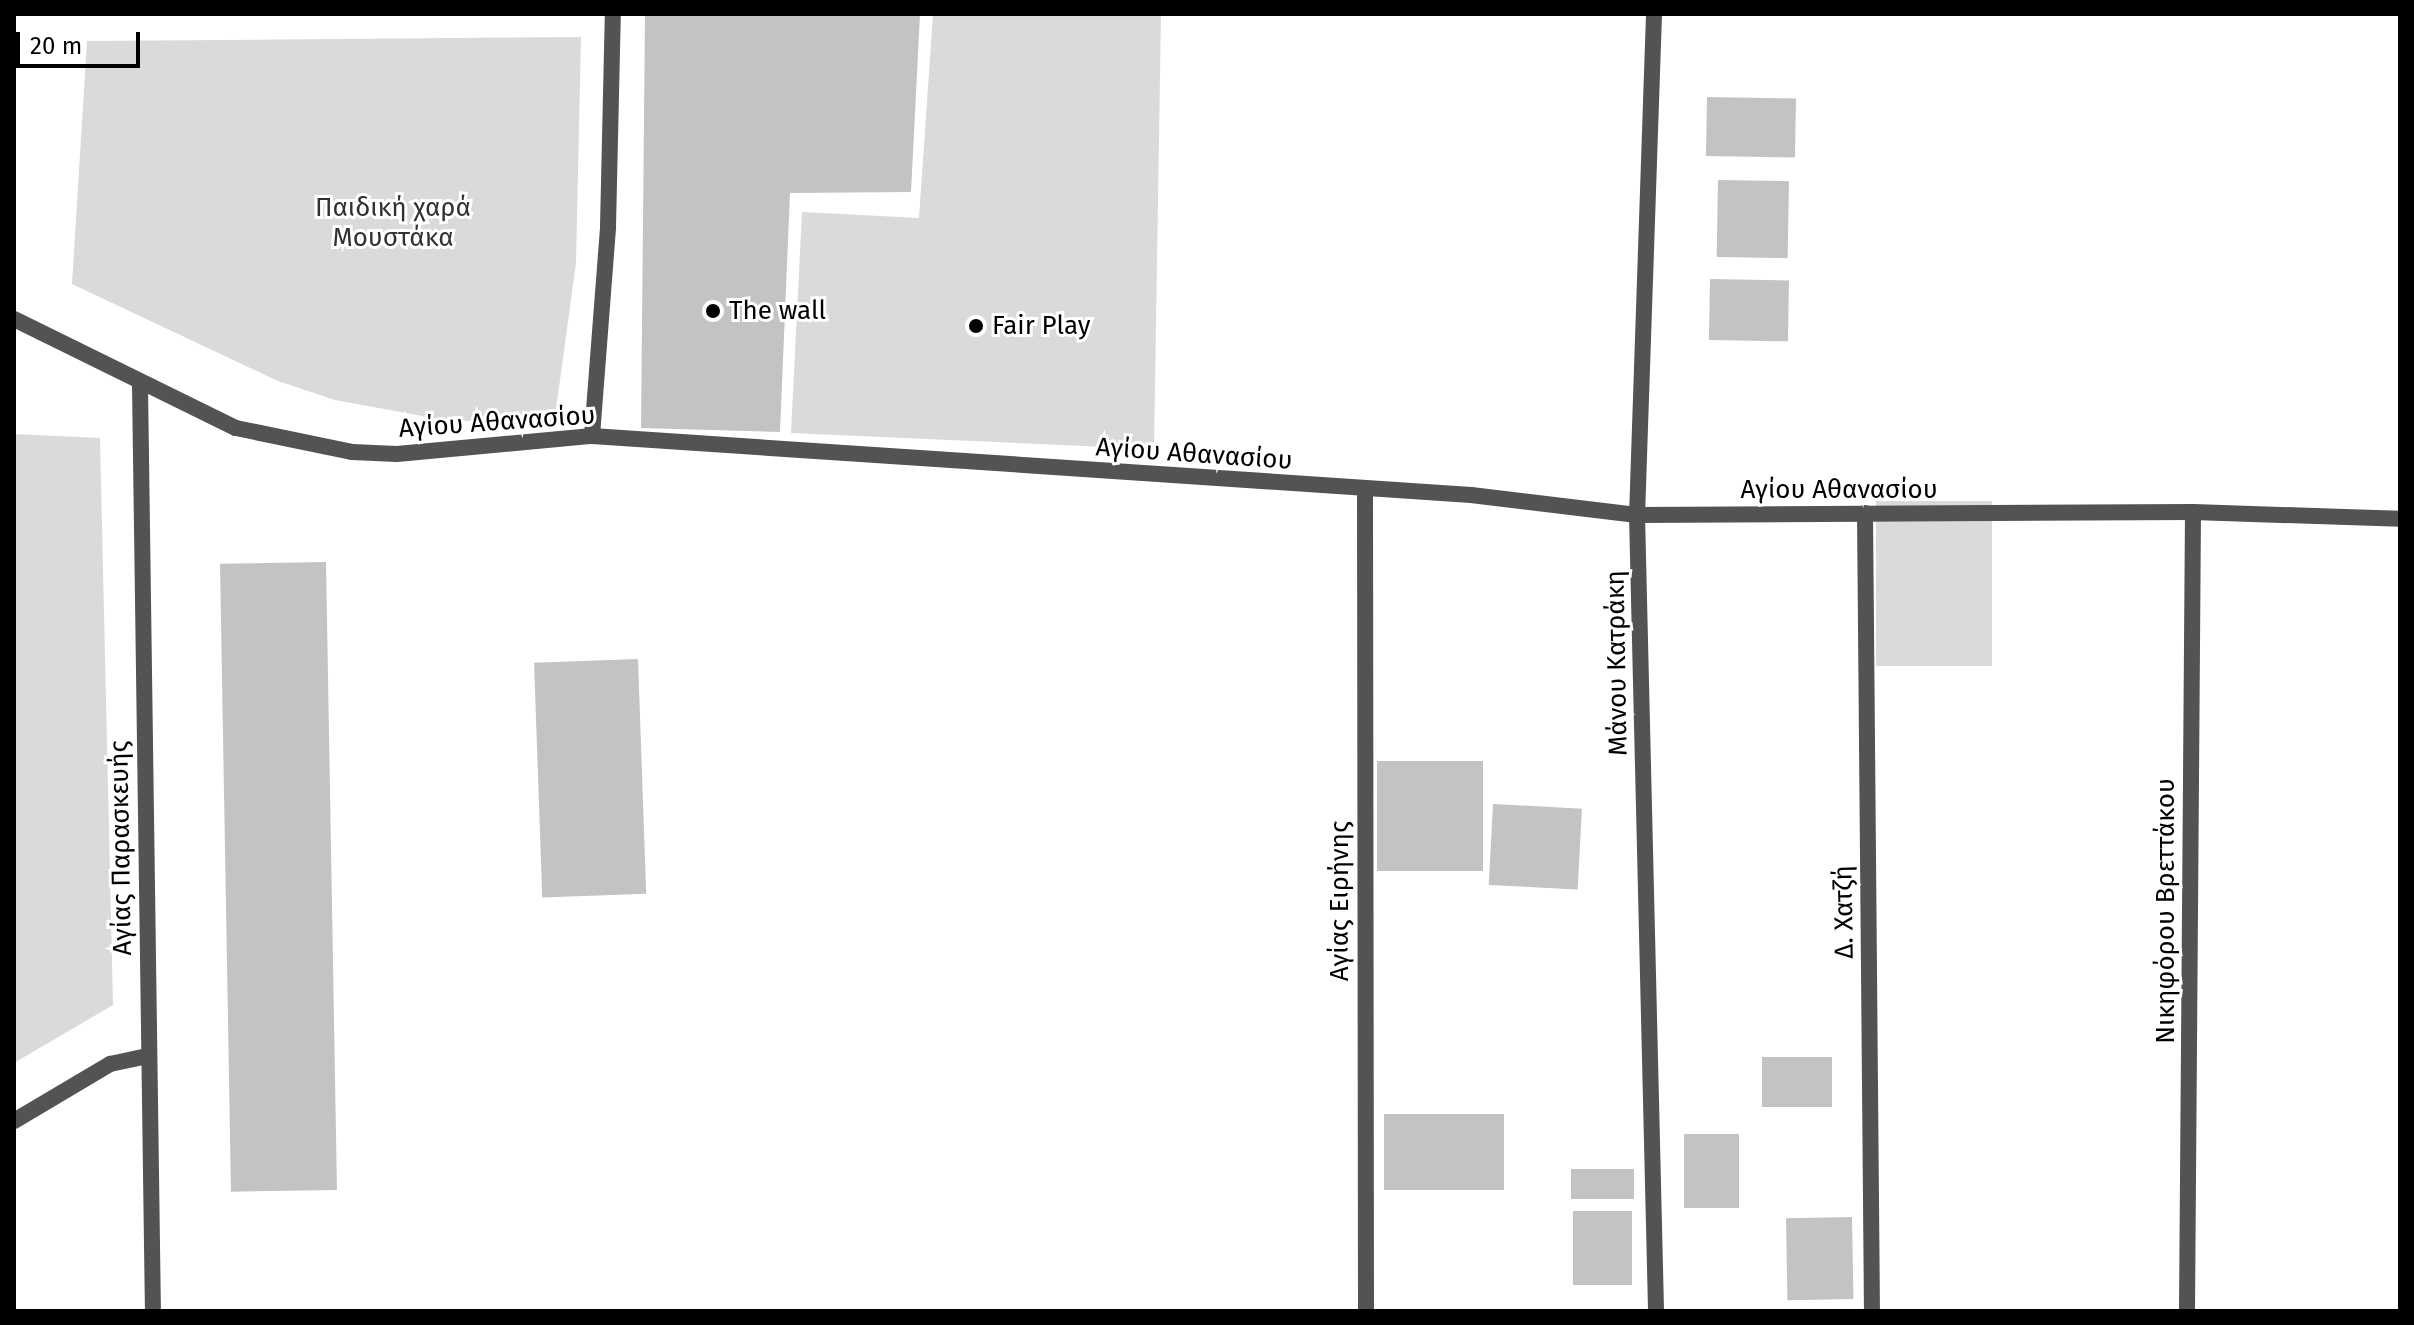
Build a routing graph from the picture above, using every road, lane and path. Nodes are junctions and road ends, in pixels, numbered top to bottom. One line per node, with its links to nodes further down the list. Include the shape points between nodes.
1 (613, 14): 5 (street, via 608,227)
2 (1654, 14): 9 (street, Μάνου Κατράκη)
3 (14, 319): 4 (street, Αγίου Αθανασίου)
4 (140, 385): 5 (street, Αγίου Αθανασίου, via 256,435 352,452 397,454); 11 (street, Αγίας Παρασκευής)
5 (592, 436): 6 (street, Αγίου Αθανασίου)
6 (1365, 490): 9 (street, Αγίου Αθανασίου, via 1471,495); 14 (street, Αγίας Ειρήνης)
7 (2193, 512): 8 (street, Αγίου Αθανασίου); 10 (street, Αγίου Αθανασίου); 17 (street, Νικηφόρου Βρεττάκου)
8 (1865, 513): 9 (street, Αγίου Αθανασίου); 16 (street, Δ. Χατζή)
9 (1637, 515): 15 (street, Μάνου Κατράκη)
10 (2400, 519)
11 (148, 1056): 12 (street, via 110,1064); 13 (street, Αγίας Παρασκευής)
12 (14, 1121)
13 (153, 1311)
14 (1366, 1311)
15 (1656, 1311)
16 (1872, 1311)
17 (2187, 1311)

